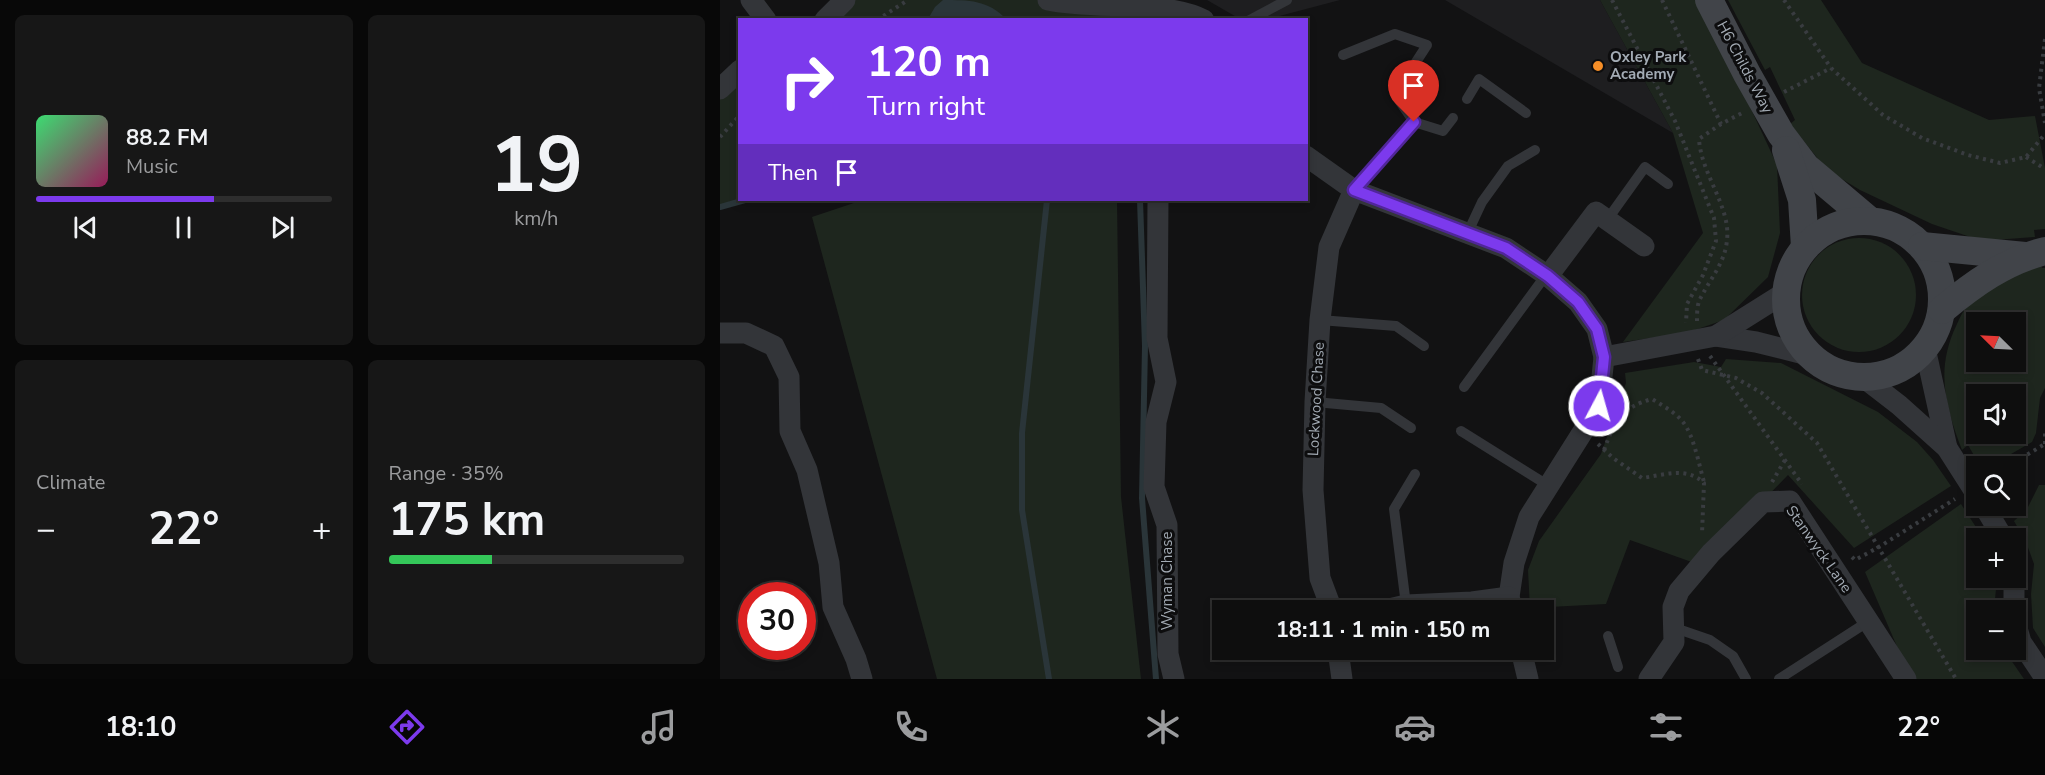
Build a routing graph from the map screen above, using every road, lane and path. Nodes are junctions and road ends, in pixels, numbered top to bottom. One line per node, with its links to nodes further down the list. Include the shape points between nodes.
1 (751, 0): 10 (street)
2 (845, 0): 11 (street)
3 (908, 0): 12 (path)
4 (1287, 0): 14 (lane)
5 (1612, 0): 51 (path, via 1675,121 1714,218 1716,241 1687,304 1686,323)
6 (1662, 0): 27 (path)
7 (1709, 0): 28 (street, H6 Childs Way)
8 (1784, 0): 33 (path, via 1831,68 1884,115 1922,138 1968,155 2000,163)
9 (1058, 2): 13 (street, via 1161,6)
10 (764, 18)
11 (827, 18)
12 (881, 18)
13 (1201, 18)
14 (1254, 18)
15 (2045, 39): 26 (path, via 2039,88)
16 (1342, 55): 17 (lane, via 1395,34 1427,45)
17 (1416, 62)
18 (738, 72): 20 (street)
19 (1404, 81): 25 (lane, via 1396,96)
20 (720, 88)
21 (1467, 99): 22 (lane, via 1479,79)
22 (1526, 113)
23 (738, 117): 30 (path)
24 (1453, 118): 25 (lane, via 1443,131)
25 (1414, 122): 36 (lane)
26 (2045, 123)
27 (1721, 124)
28 (1781, 134): 39 (street, H6 Childs Way, via 1806,167); 43 (street, H6 Childs Way, via 1802,200)
29 (2045, 134): 33 (path)
30 (720, 137)
31 (1535, 150): 40 (lane, via 1508,166 1482,202)
32 (1308, 157): 36 (street)
33 (2026, 157): 34 (path)
34 (2045, 169)
35 (1668, 184): 38 (lane, via 1645,167)
36 (1354, 190): 40 (street); 48 (street, Lockwood Chase, via 1329,247)
37 (1158, 201): 84 (street, Wyman Chase, via 1157,339 1166,382 1156,422 1154,487 1167,525 1168,654)
38 (1607, 220): 41 (street); 45 (street, via 1596,212)
39 (1870, 221): 42 (street, via 1907,233); 43 (street, via 1846,223 1824,232)
40 (1468, 232): 45 (street, via 1506,248)
41 (1644, 246)
42 (1922, 246): 44 (street); 47 (street, via 1935,265)
43 (1805, 247): 46 (street, via 1792,268)
44 (2035, 254): 47 (street, via 1976,282)
45 (1547, 276): 55 (street, via 1578,302 1597,329); 57 (lane)
46 (1786, 292): 50 (street); 54 (street, via 1787,315)
47 (1942, 309): 53 (street)
48 (1320, 320): 52 (lane, via 1396,326); 58 (street, Lockwood Chase)
49 (720, 333): 83 (street, via 746,333 774,346 789,377 790,431 807,470 829,563 833,607)
50 (1716, 336): 51 (street); 54 (street)
51 (1692, 341): 55 (street); 91 (path, via 1702,370 1736,378 1762,393 1817,443)
52 (1424, 346)
53 (1925, 348): 56 (street, via 1908,364 1887,374); 65 (street)
54 (1808, 355): 56 (street, via 1843,375)
55 (1604, 357): 61 (street, via 1599,406)
56 (1864, 378): 65 (street)
57 (1464, 387)
58 (1315, 402): 59 (lane, via 1381,408); 72 (street, Lockwood Chase, via 1313,490 1320,578)
59 (1411, 428)
60 (1461, 431): 70 (lane)
61 (1583, 431): 64 (path); 70 (street)
62 (2045, 432): 63 (path)
63 (2045, 444): 66 (path)
64 (1604, 450): 69 (path, via 1642,478 1684,472); 69 (path, via 1619,417 1637,403 1652,399 1684,423)
65 (1950, 453): 68 (street)
66 (2025, 456)
67 (1415, 474): 73 (lane, via 1394,509)
68 (1966, 478)
69 (1704, 483): 71 (path, via 1702,541)
70 (1549, 486): 74 (street, via 1529,517 1514,563)
71 (1711, 553): 75 (street, Stanwyck Lane, via 1763,502 1790,501); 76 (street, Stanwyck Lane, via 1678,591 1673,607)
72 (1328, 600)
73 (1395, 600)
74 (1511, 600)
75 (1869, 621): 89 (lane); 90 (street, Stanwyck Lane)
76 (1675, 628): 87 (street, Stanwyck Lane, via 1674,642); 88 (lane, via 1718,645 1733,656)
77 (1608, 636): 81 (lane)
78 (2026, 650): 82 (street)
79 (1339, 660): 85 (street)
80 (1523, 660): 86 (street)
81 (1618, 667)
82 (2045, 678)
83 (862, 679)
84 (1174, 679)
85 (1342, 679)
86 (1528, 679)
87 (1649, 679)
88 (1746, 679)
89 (1779, 679)
90 (1906, 679)
91 (1956, 679)

